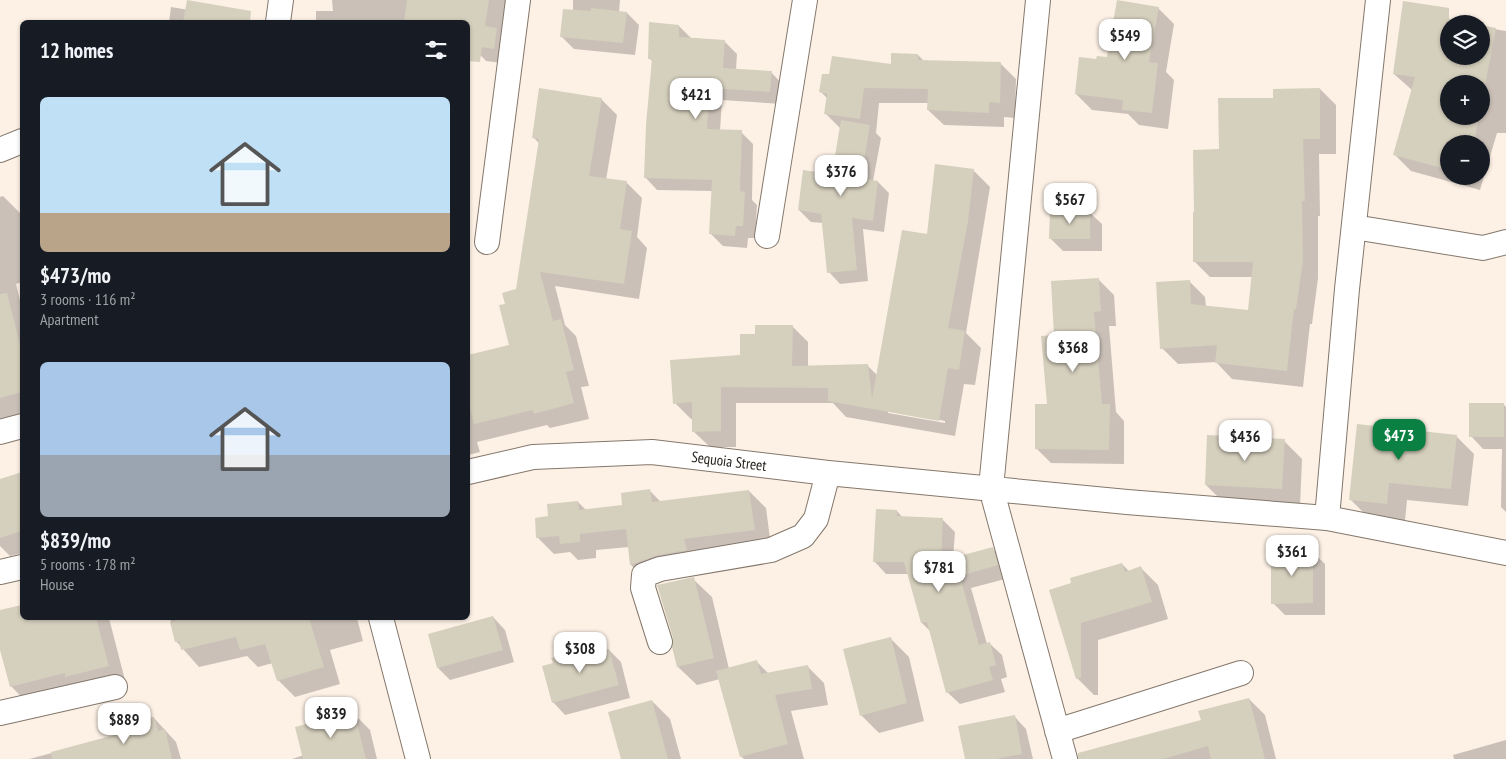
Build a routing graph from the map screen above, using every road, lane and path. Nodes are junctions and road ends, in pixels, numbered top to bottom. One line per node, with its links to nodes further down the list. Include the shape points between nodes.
1 (281, 0): 6 (street)
2 (518, 0): 11 (street)
3 (805, 0): 10 (street)
4 (1038, 0): 17 (street)
5 (1378, 0): 9 (street)
6 (278, 20)
7 (20, 142): 8 (street)
8 (0, 150)
9 (1354, 227): 12 (street, via 1483,248); 18 (street)
10 (767, 236)
11 (487, 242)
12 (1506, 242)
13 (20, 427): 14 (street)
14 (0, 432)
15 (470, 472): 16 (street, Sequoia Street, via 533,457 652,452)
16 (828, 473): 17 (street, Sequoia Street); 23 (street, via 816,518 803,536 770,550 660,569 644,575 643,588)
17 (991, 488): 18 (street, Sequoia Street); 27 (street)
18 (1327, 518): 19 (street, Sequoia Street)
19 (1506, 553)
20 (20, 567): 21 (street)
21 (0, 572)
22 (382, 620): 28 (street)
23 (660, 642)
24 (1241, 673): 27 (street)
25 (115, 687): 26 (street)
26 (0, 713)
27 (1057, 731): 29 (street)
28 (418, 759)
29 (1065, 759)

